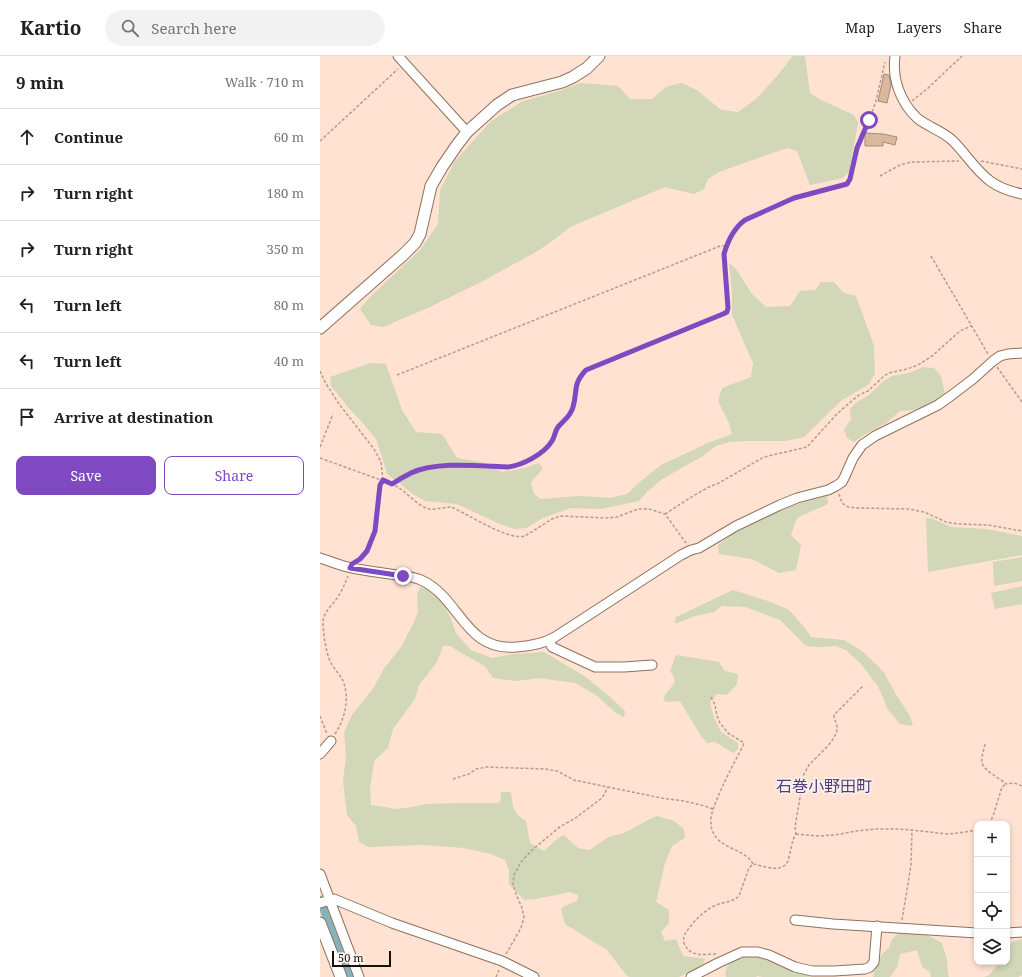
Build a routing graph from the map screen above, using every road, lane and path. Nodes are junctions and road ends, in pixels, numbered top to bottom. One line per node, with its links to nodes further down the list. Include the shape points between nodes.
1 (398, 56): 6 (street)
2 (599, 56): 8 (street, via 587,68 562,82 512,95)
3 (887, 56): 14 (path, via 876,101 857,148 847,184 794,198 745,220 734,230)
4 (895, 56): 7 (street, via 894,74)
5 (962, 56): 7 (path, via 927,89)
6 (405, 63): 8 (street); 9 (path)
7 (905, 104): 10 (street, via 917,118 953,141)
8 (467, 132): 17 (street, via 431,186 420,234 415,243)
9 (320, 141)
10 (970, 160): 11 (path); 12 (path, via 911,162); 13 (street, via 985,178 1011,192)
11 (1022, 169)
12 (880, 176)
13 (1022, 194)
14 (726, 246): 21 (path, via 720,246); 27 (path, via 724,254 727,312 586,370 576,386 573,408 569,416 557,428 547,448 540,453 521,464 508,467 444,465 423,469)
15 (931, 256): 16 (path)
16 (971, 326): 19 (path); 29 (path, via 960,331 918,365 884,376 835,416 808,447 764,457)
17 (320, 328)
18 (1022, 353): 19 (street, via 1000,356)
19 (993, 361): 22 (path); 28 (street, via 938,404 862,445 842,482)
20 (320, 372): 26 (path, via 339,404 374,449 381,462)
21 (397, 375)
22 (1022, 402)
23 (333, 414): 24 (path)
24 (320, 447)
25 (320, 458): 26 (path)
26 (383, 480): 27 (path); 33 (path, via 379,490 375,531 367,551)
27 (392, 484): 29 (path, via 427,508 451,508 520,538 560,516 607,518 638,509 649,509)
28 (836, 486): 30 (path, via 842,503 848,507 909,509 924,512 946,522 988,525); 31 (street, via 780,505)
29 (665, 514): 31 (path)
30 (1022, 532)
31 (691, 550): 34 (street)
32 (320, 558): 33 (street)
33 (350, 568): 34 (street, via 420,579 431,585 446,600 475,635 497,647 512,648); 39 (path, via 342,589 324,615 323,622 327,653 342,680 347,696 340,726)
34 (549, 641): 35 (street, via 552,648 595,666)
35 (652, 665)
36 (864, 685): 50 (path, via 834,715 837,732 804,774)
37 (711, 697): 46 (path, via 720,723 728,733 744,743)
38 (320, 716): 39 (path)
39 (331, 741): 41 (street)
40 (985, 744): 43 (path, via 982,765)
41 (320, 754)
42 (453, 779): 45 (path, via 487,767 545,769 557,771 574,780)
43 (1006, 784): 44 (path); 47 (path, via 1002,787)
44 (1022, 786)
45 (608, 787): 46 (path); 62 (path, via 602,798 561,826 521,862 514,875 513,884 524,918)
46 (713, 809): 51 (path, via 710,825 718,840 744,855)
47 (990, 821)
48 (912, 830): 49 (path, via 947,834); 50 (path, via 876,829 818,836); 57 (path, via 911,866)
49 (974, 830)
50 (796, 834): 51 (path, via 786,865 782,868)
51 (753, 864): 61 (path, via 749,868 739,896 703,912 684,936 686,948 693,954)
52 (320, 874): 53 (street)
53 (326, 901): 62 (street, via 334,898 392,923); 64 (street)
54 (795, 920): 56 (street)
55 (320, 923): 63 (street)
56 (877, 926): 57 (street); 67 (street, via 874,962 865,969 812,971 758,952 742,952)
57 (900, 928): 59 (street)
58 (1022, 932): 60 (street)
59 (974, 933)
60 (1010, 933)
61 (715, 954)
62 (502, 961): 65 (path); 66 (street)
63 (341, 977)
64 (359, 977)
65 (496, 977)
66 (534, 977)
67 (691, 977)

